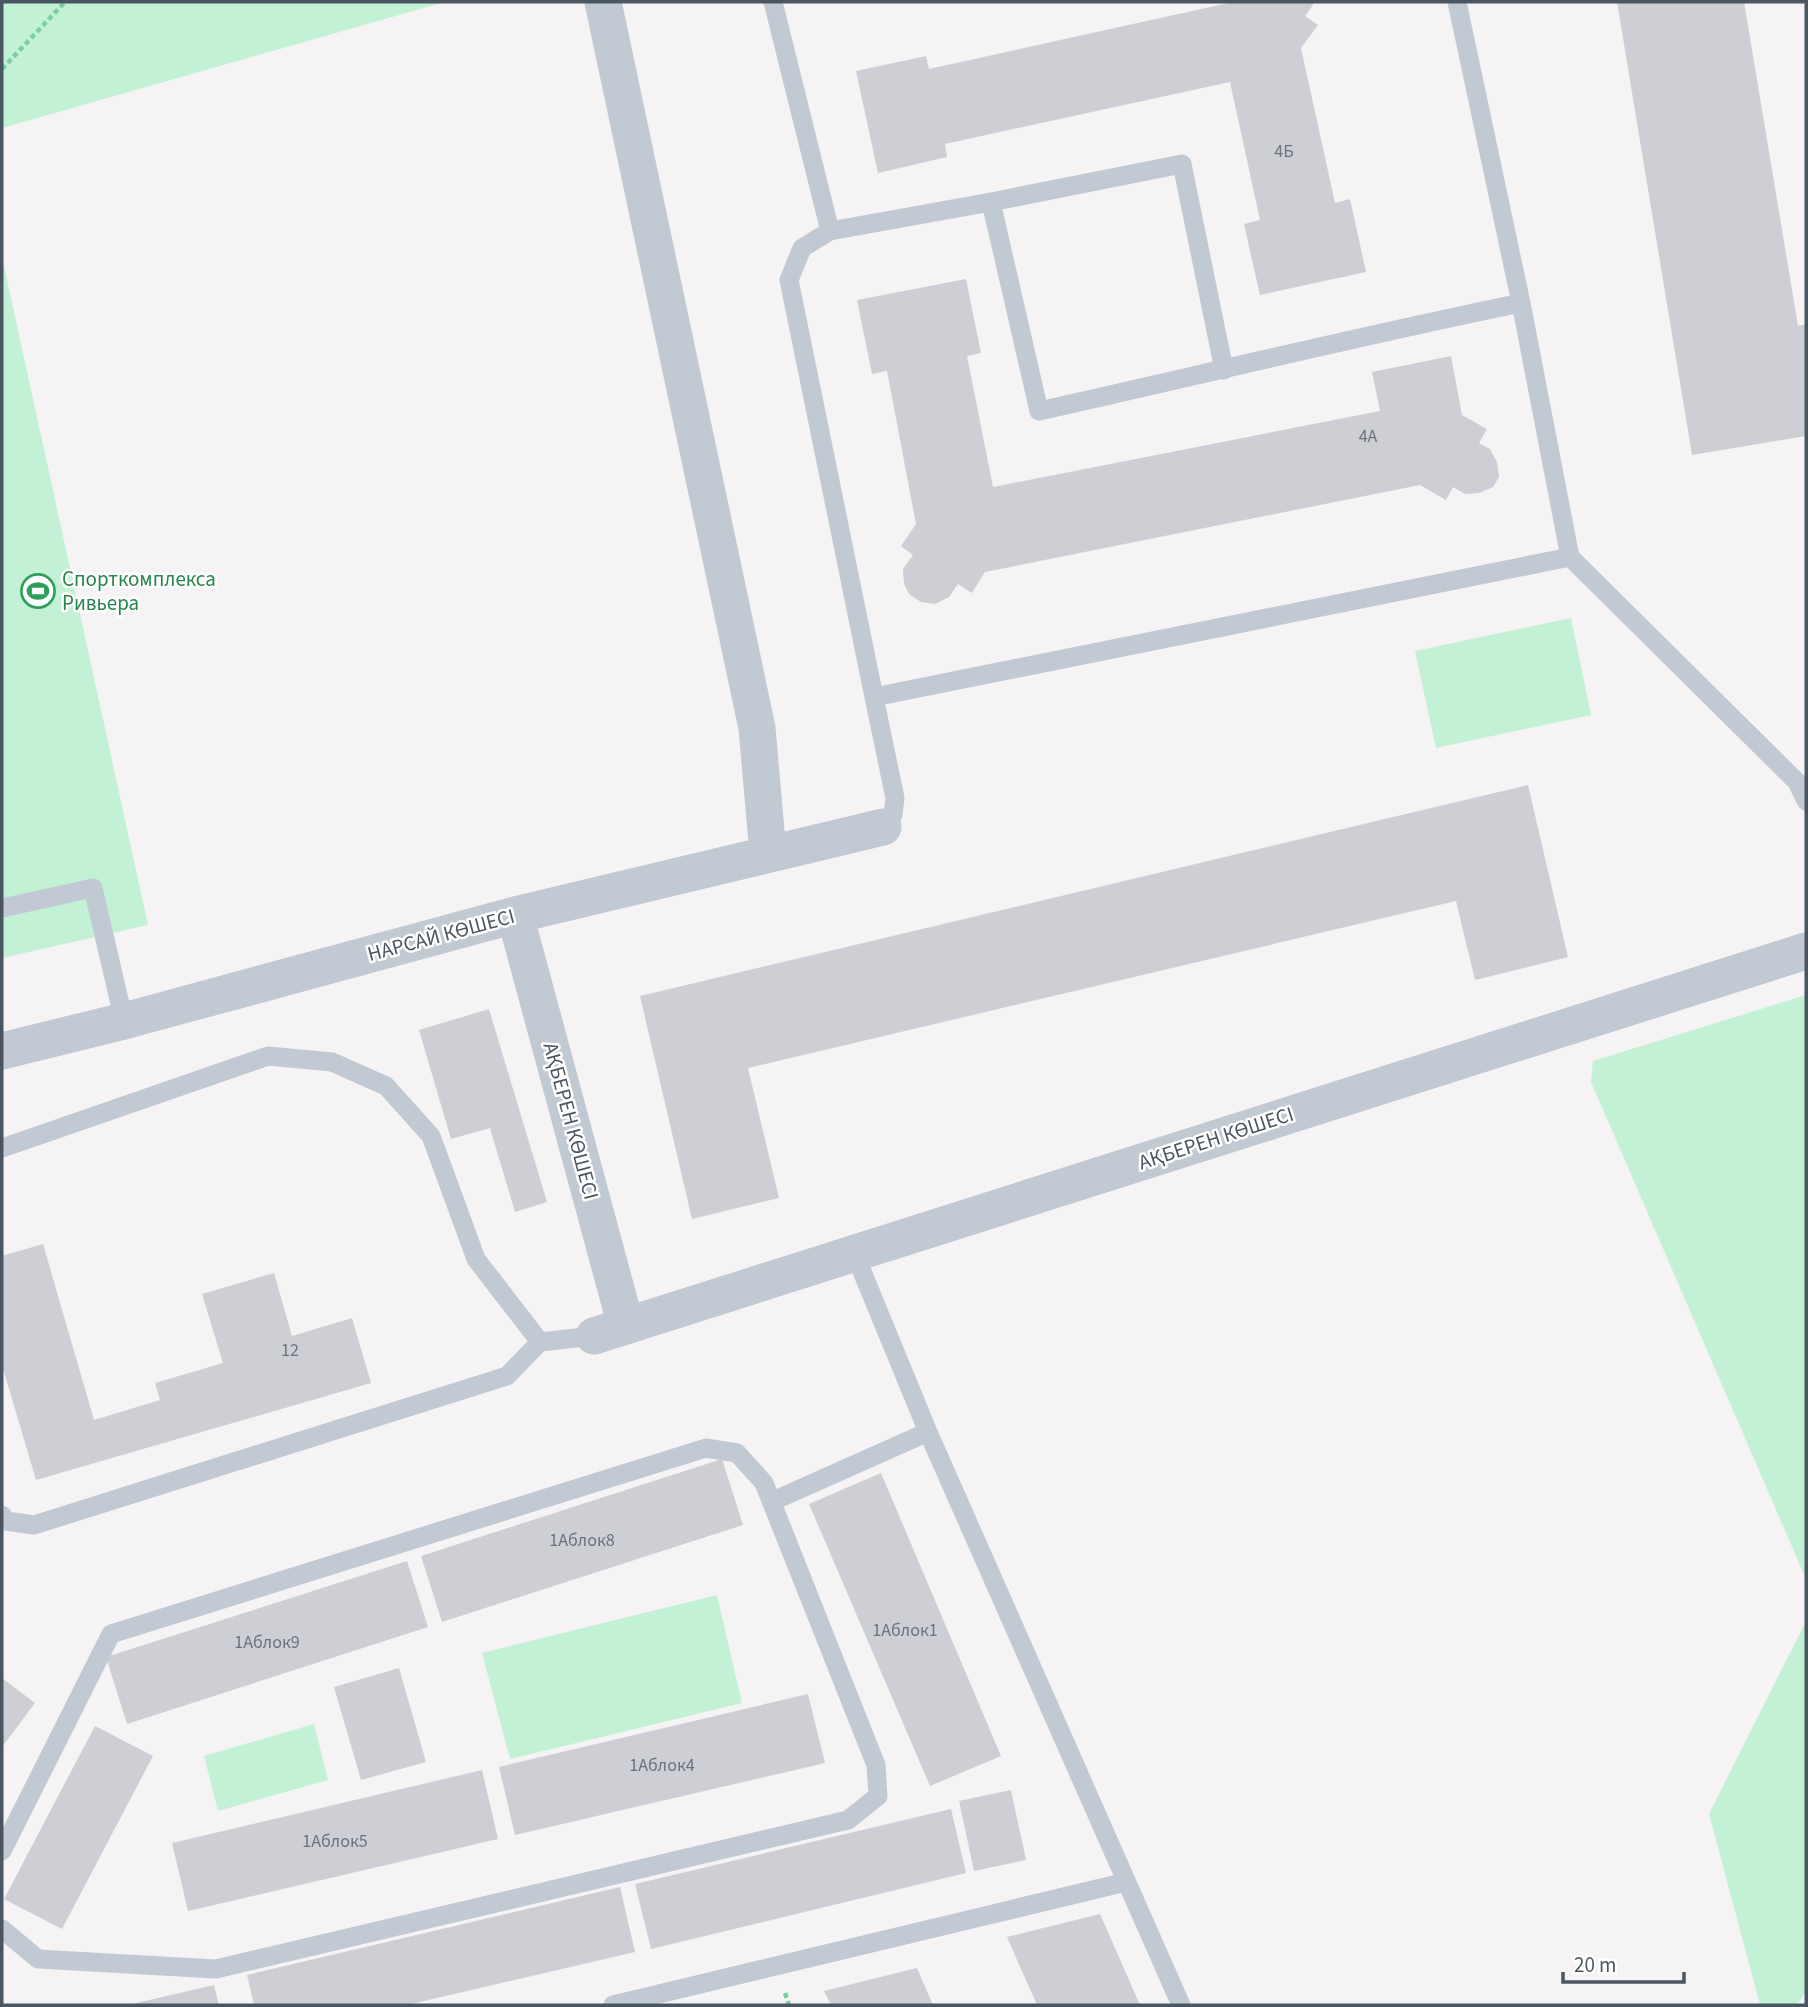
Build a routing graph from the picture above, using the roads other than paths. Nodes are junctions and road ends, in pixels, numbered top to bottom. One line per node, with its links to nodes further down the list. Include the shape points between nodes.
1 (603, 2): 12 (street, via 757,728)
2 (773, 2): 5 (lane)
3 (1457, 2): 6 (lane)
4 (990, 202): 5 (lane); 7 (lane, via 1039,411); 7 (lane, via 1182,164)
5 (830, 231): 9 (lane, via 802,248 789,280)
6 (1521, 303): 7 (lane); 8 (lane)
7 (1224, 370)
8 (1570, 557): 9 (lane); 10 (lane, via 1797,782)
9 (874, 697): 11 (lane, via 895,798 893,815)
10 (1806, 801)
11 (883, 827): 12 (street, НАРСАЙ КӨШЕСІ)
12 (768, 854): 14 (street, НАРСАЙ КӨШЕСІ)
13 (2, 908): 16 (lane, via 93,888)
14 (515, 915): 16 (street, НАРСАЙ КӨШЕСІ); 20 (street, АҚБЕРЕН КӨШЕСІ)
15 (1806, 951): 19 (street, АҚБЕРЕН КӨШЕСІ)
16 (124, 1021): 17 (street, НАРСАЙ КӨШЕСІ)
17 (2, 1051)
18 (2, 1148): 21 (lane, via 268,1056 332,1062 386,1086 431,1136 476,1259)
19 (854, 1252): 20 (street, АҚБЕРЕН КӨШЕСІ); 22 (lane)
20 (610, 1331): 21 (lane)
21 (540, 1342): 24 (lane, via 507,1376 34,1525 6,1521)
22 (928, 1432): 23 (lane); 26 (lane)
23 (772, 1501): 25 (lane, via 764,1483 737,1453 706,1448 111,1634); 27 (lane, via 876,1765 878,1796 848,1819 216,1969 38,1959)
24 (2, 1515)
25 (2, 1851)
26 (1126, 1882): 28 (lane); 29 (lane)
27 (2, 1929)
28 (613, 2005)
29 (1181, 2005)

